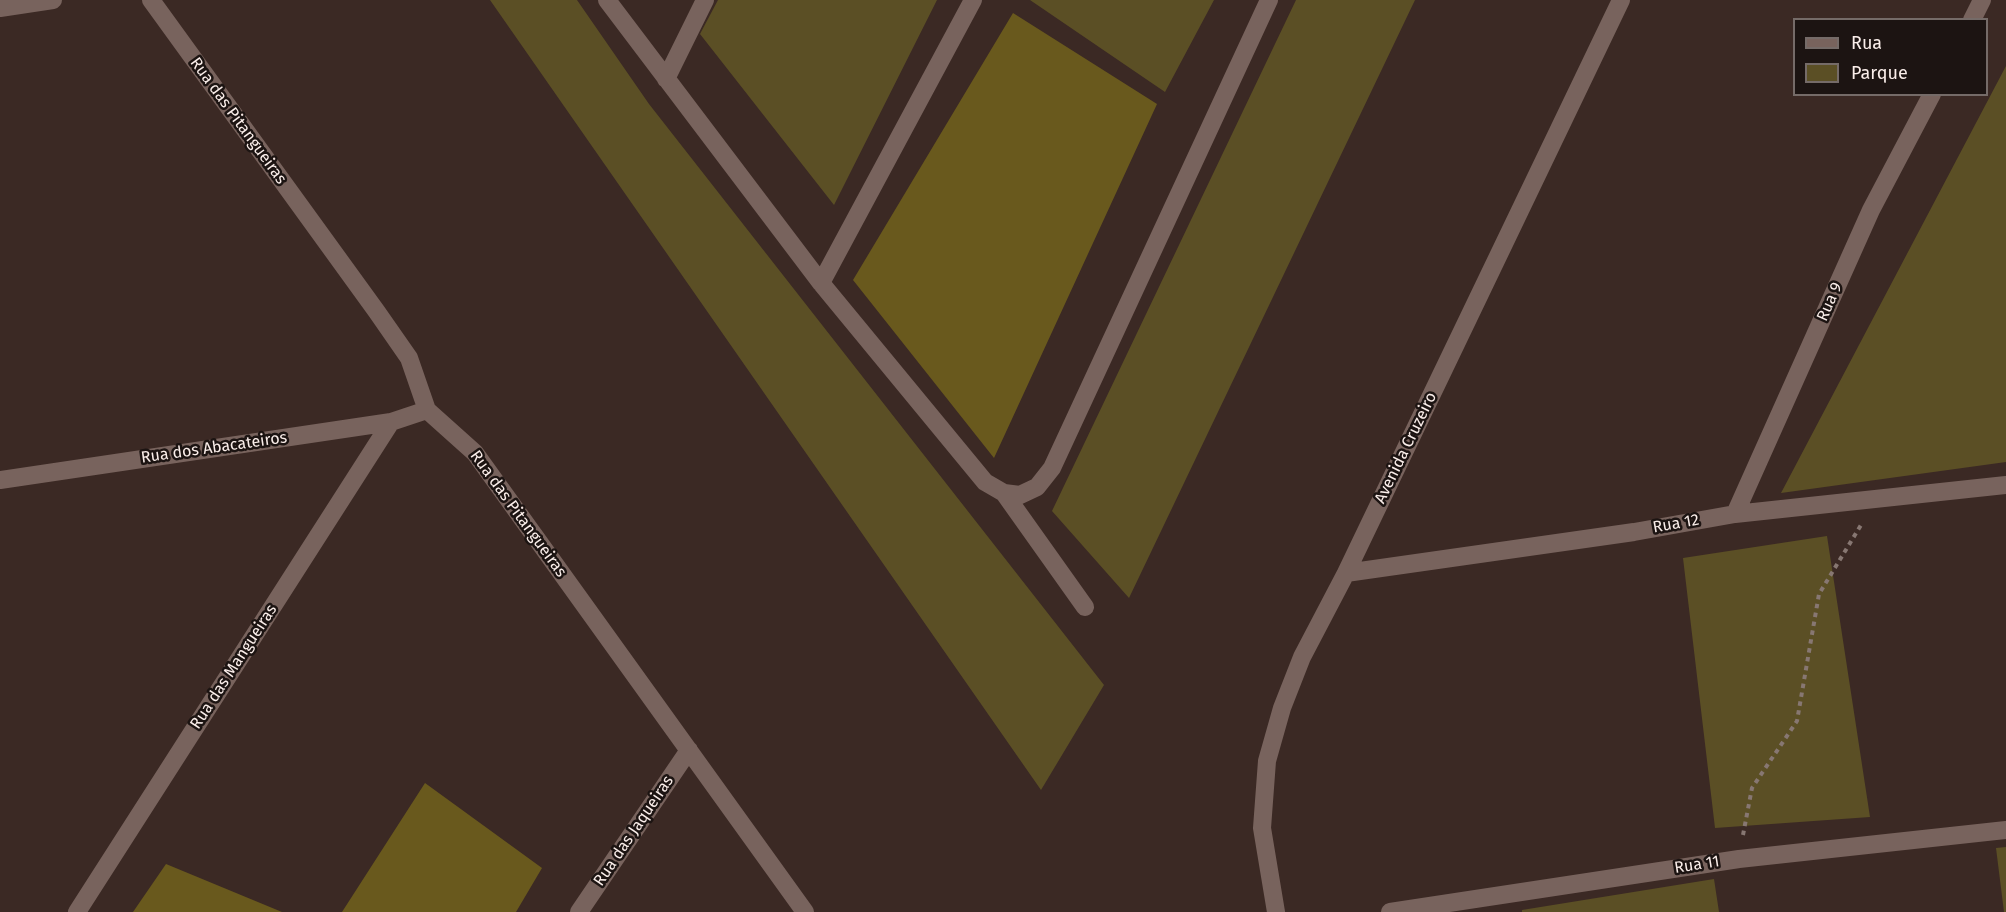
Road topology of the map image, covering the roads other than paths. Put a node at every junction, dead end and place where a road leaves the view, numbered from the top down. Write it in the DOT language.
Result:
graph roads {
  1 [pos="53,0"];
  2 [pos="151,0"];
  3 [pos="607,0"];
  4 [pos="705,0"];
  5 [pos="973,0"];
  6 [pos="1269,0"];
  7 [pos="1621,0"];
  8 [pos="1982,0"];
  9 [pos="0,8"];
  10 [pos="1973,18"];
  11 [pos="666,79"];
  12 [pos="1931,96"];
  13 [pos="821,283"];
  14 [pos="427,410"];
  15 [pos="391,422"];
  16 [pos="0,480"];
  17 [pos="2006,485"];
  18 [pos="1004,493"];
  19 [pos="1735,514"];
  20 [pos="1346,573"];
  21 [pos="1085,607"];
  22 [pos="689,750"];
  23 [pos="2006,830"];
  24 [pos="77,912"];
  25 [pos="579,912"];
  26 [pos="805,912"];
  27 [pos="1276,912"];
  28 [pos="1390,912"];
  1 -- 9 [label="street"];
  2 -- 14 [label="street, Rua das Pitangueiras"];
  3 -- 11 [label="street"];
  4 -- 11 [label="street"];
  5 -- 13 [label="street"];
  6 -- 18 [label="street"];
  7 -- 20 [label="street, Avenida Cruzeiro"];
  8 -- 10 [label="street"];
  11 -- 13 [label="street"];
  12 -- 19 [label="street, Rua 9"];
  13 -- 18 [label="street"];
  14 -- 15 [label="street, Rua dos Abacateiros"];
  14 -- 22 [label="street, Rua das Pitangueiras"];
  15 -- 16 [label="street, Rua dos Abacateiros"];
  15 -- 24 [label="street, Rua das Mangueiras"];
  17 -- 19 [label="street, Rua 12"];
  18 -- 21 [label="street"];
  19 -- 20 [label="street, Rua 12"];
  20 -- 27 [label="street, Avenida Cruzeiro"];
  22 -- 25 [label="street, Rua das Jaqueiras"];
  22 -- 26 [label="street, Rua das Pitangueiras"];
  23 -- 28 [label="street, Rua 11"];
}
